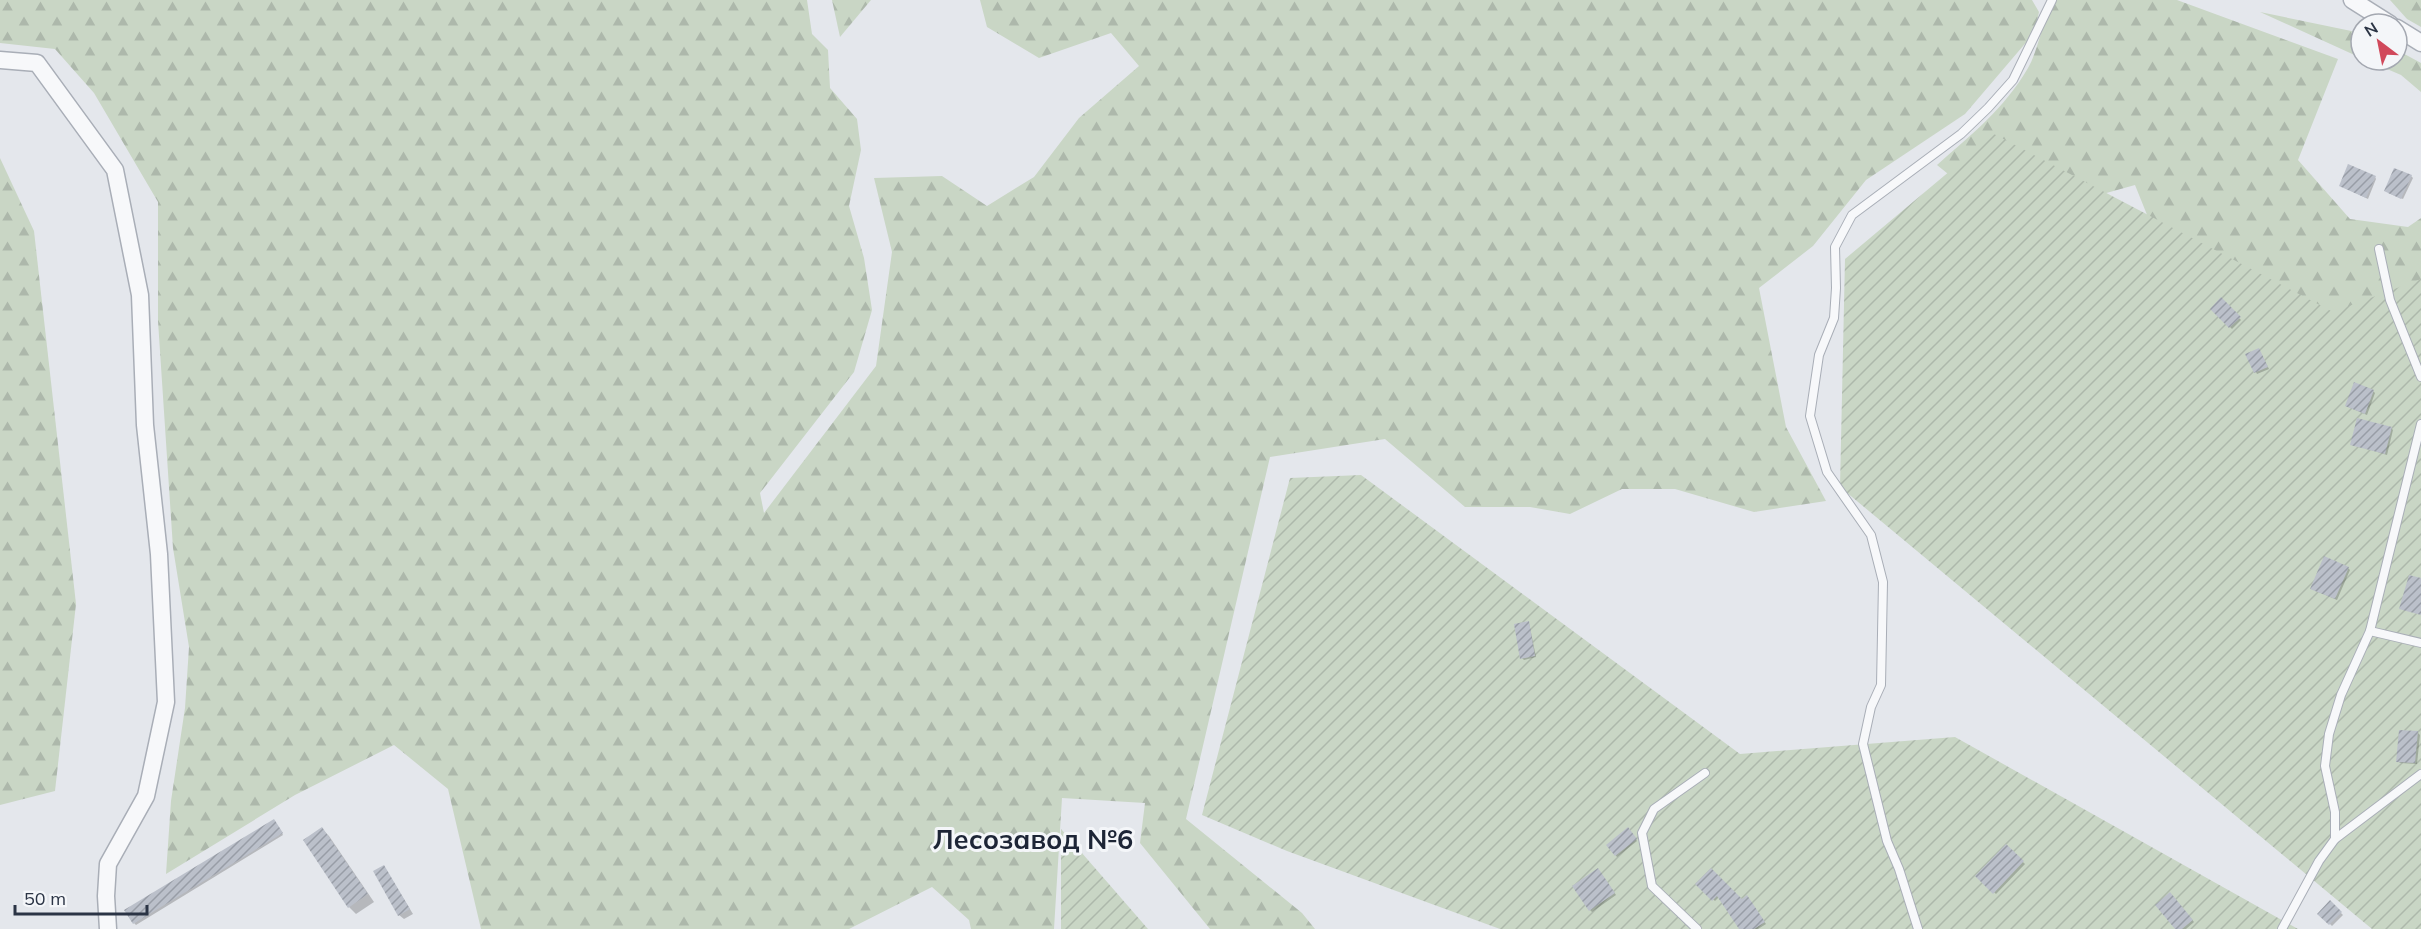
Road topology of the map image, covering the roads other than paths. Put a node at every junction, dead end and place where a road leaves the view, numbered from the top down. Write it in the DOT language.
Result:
graph roads {
  1 [pos="2052,0"];
  2 [pos="2352,0"];
  3 [pos="2371,12"];
  4 [pos="0,60"];
  5 [pos="2379,249"];
  6 [pos="2421,377"];
  7 [pos="2421,424"];
  8 [pos="2370,631"];
  9 [pos="2421,643"];
  10 [pos="1705,773"];
  11 [pos="2421,774"];
  12 [pos="2335,839"];
  13 [pos="108,929"];
  14 [pos="1697,929"];
  15 [pos="1918,929"];
  16 [pos="2282,929"];
  1 -- 15 [label="lane"];
  2 -- 3 [label="street"];
  4 -- 13 [label="street"];
  5 -- 6 [label="lane"];
  7 -- 8 [label="lane"];
  8 -- 9 [label="lane"];
  8 -- 12 [label="lane"];
  10 -- 14 [label="lane"];
  11 -- 12 [label="lane"];
  12 -- 16 [label="lane"];
}
